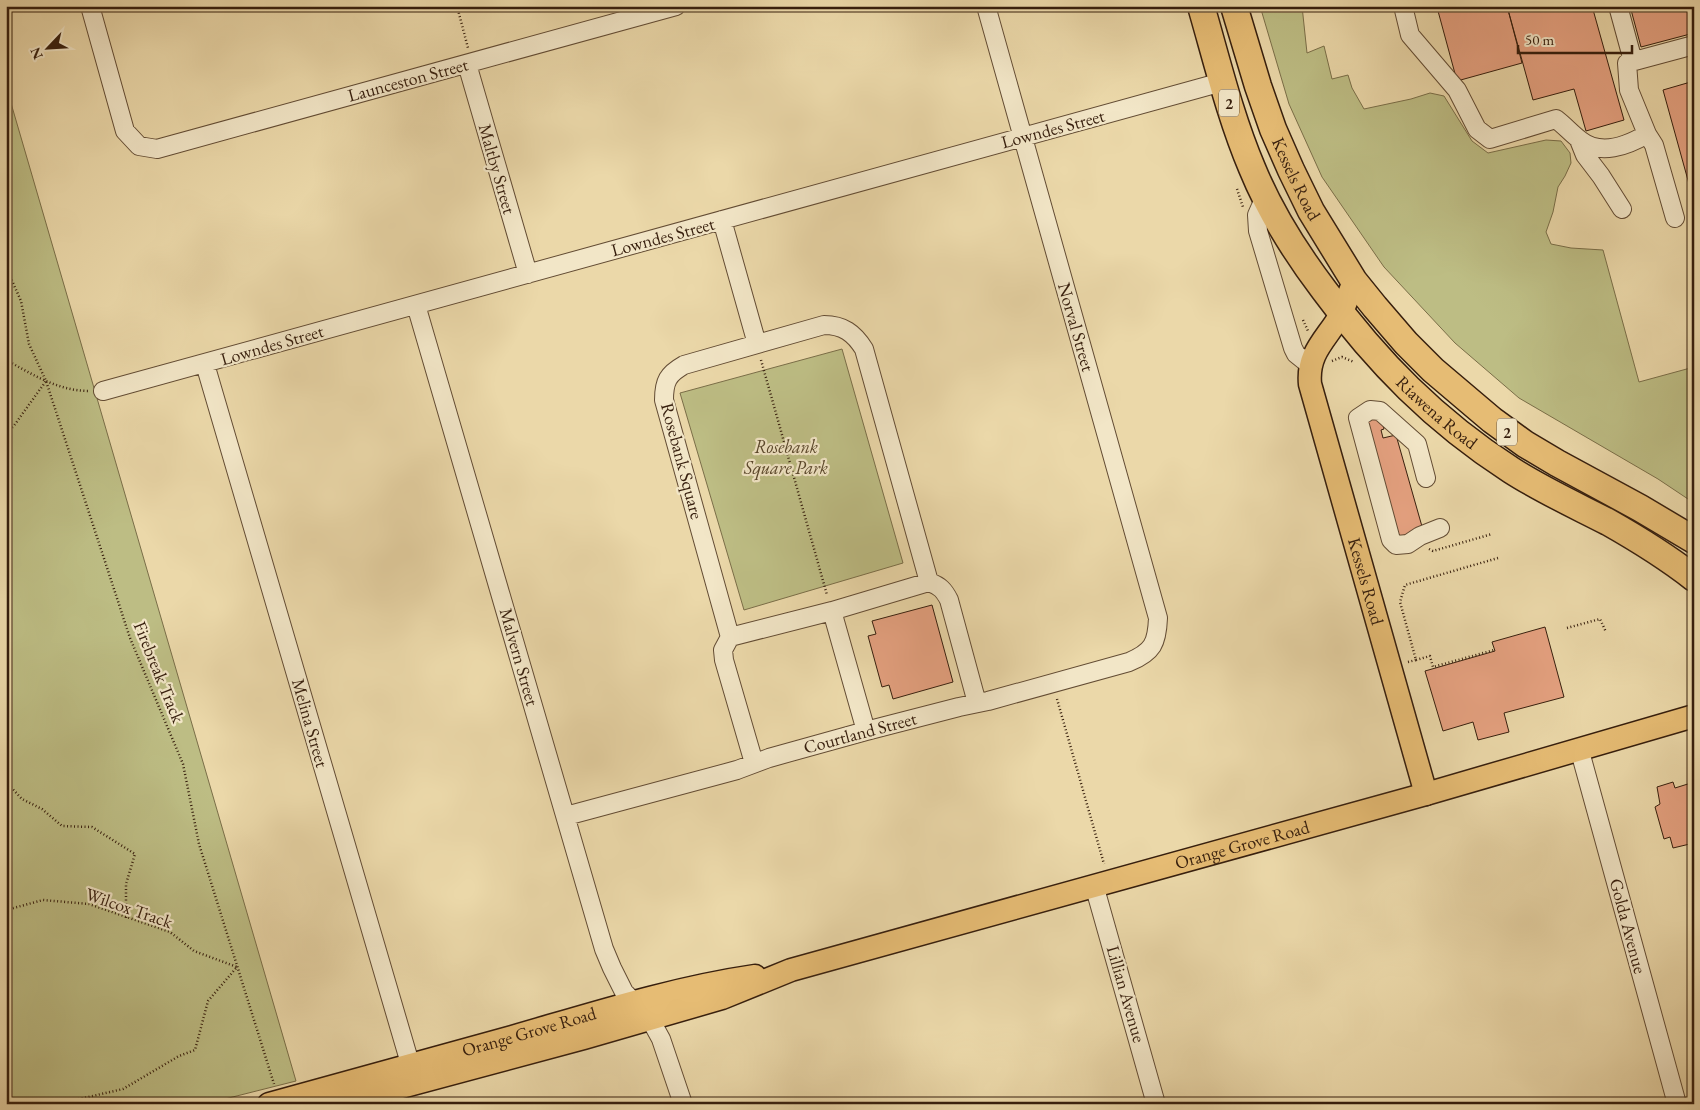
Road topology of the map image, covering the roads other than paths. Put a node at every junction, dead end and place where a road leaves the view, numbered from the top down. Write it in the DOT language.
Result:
graph roads {
  1 [pos="90,6"];
  2 [pos="676,6"];
  3 [pos="986,6"];
  4 [pos="1202,6"];
  5 [pos="1234,6"];
  6 [pos="1403,6"];
  7 [pos="1618,6"];
  8 [pos="1694,44"];
  9 [pos="1633,61"];
  10 [pos="467,64"];
  11 [pos="1222,82"];
  12 [pos="1647,134"];
  13 [pos="1023,137"];
  14 [pos="1579,140"];
  15 [pos="1265,197"];
  16 [pos="1622,209"];
  17 [pos="1675,218"];
  18 [pos="722,220"];
  19 [pos="528,274"];
  20 [pos="1354,281"];
  21 [pos="416,305"];
  22 [pos="1341,313"];
  23 [pos="757,344"];
  24 [pos="205,364"];
  25 [pos="1311,366"];
  26 [pos="103,391"];
  27 [pos="1426,478"];
  28 [pos="1440,528"];
  29 [pos="1694,540"];
  30 [pos="1694,578"];
  31 [pos="929,582"];
  32 [pos="832,611"];
  33 [pos="730,637"];
  34 [pos="1151,648"];
  35 [pos="977,703"];
  36 [pos="1694,716"];
  37 [pos="866,731"];
  38 [pos="1580,748"];
  39 [pos="754,763"];
  40 [pos="1426,794"];
  41 [pos="566,816"];
  42 [pos="1102,883"];
  43 [pos="791,970"];
  44 [pos="635,1002"];
  45 [pos="650,1019"];
  46 [pos="413,1074"];
  47 [pos="273,1097"];
  48 [pos="338,1104"];
  49 [pos="683,1104"];
  50 [pos="1156,1104"];
  51 [pos="1678,1104"];
  1 -- 10 [label="street, Launceston Street"];
  2 -- 10 [label="street, Launceston Street"];
  3 -- 13 [label="street, Norval Street"];
  4 -- 11 [label="highway, Kessels Road / 2"];
  5 -- 20 [label="highway, Kessels Road / 2"];
  6 -- 14 [label="street"];
  7 -- 9 [label="street"];
  8 -- 9 [label="street"];
  9 -- 12 [label="street"];
  10 -- 19 [label="street, Maltby Street"];
  11 -- 13 [label="street, Lowndes Street"];
  11 -- 15 [label="highway, Kessels Road / 2"];
  12 -- 14 [label="street"];
  12 -- 17 [label="street"];
  13 -- 18 [label="street, Lowndes Street"];
  13 -- 34 [label="street, Norval Street"];
  14 -- 16 [label="street"];
  15 -- 22 [label="highway, Riawena Road / 2"];
  15 -- 25 [label="street, Kessels Road"];
  18 -- 19 [label="street, Lowndes Street"];
  18 -- 23 [label="street"];
  19 -- 21 [label="street, Lowndes Street"];
  20 -- 22 [label="main road, Kessels Road"];
  20 -- 29 [label="highway, Riawena Road / 2"];
  21 -- 24 [label="street, Lowndes Street"];
  21 -- 41 [label="street, Malvern Street"];
  22 -- 25 [label="main road, Kessels Road"];
  22 -- 30 [label="highway, Riawena Road / 2"];
  23 -- 31 [label="street, Rosebank Square"];
  23 -- 33 [label="street, Rosebank Square"];
  24 -- 26 [label="street, Lowndes Street"];
  24 -- 46 [label="street, Melina Street"];
  25 -- 40 [label="main road, Kessels Road"];
  27 -- 28 [label="street"];
  31 -- 32 [label="street"];
  31 -- 35 [label="street"];
  32 -- 33 [label="street"];
  32 -- 37 [label="street"];
  33 -- 39 [label="street, Rosebank Square"];
  34 -- 35 [label="street, Courtland Street"];
  35 -- 37 [label="street, Courtland Street"];
  36 -- 38 [label="main road, Orange Grove Road"];
  37 -- 39 [label="street, Courtland Street"];
  38 -- 40 [label="main road, Orange Grove Road"];
  38 -- 51 [label="street, Golda Avenue"];
  39 -- 41 [label="street, Courtland Street"];
  40 -- 42 [label="main road, Orange Grove Road"];
  41 -- 44 [label="street, Malvern Street"];
  42 -- 43 [label="main road, Orange Grove Road"];
  42 -- 50 [label="street, Lillian Avenue"];
  43 -- 44 [label="main road, Orange Grove Road"];
  43 -- 45 [label="main road, Orange Grove Road"];
  44 -- 45 [label="street, Malvern Street"];
  44 -- 46 [label="main road, Orange Grove Road"];
  45 -- 46 [label="main road, Orange Grove Road"];
  45 -- 49 [label="street, Malvern Street"];
  46 -- 47 [label="main road, Orange Grove Road"];
  46 -- 48 [label="main road, Orange Grove Road"];
}
